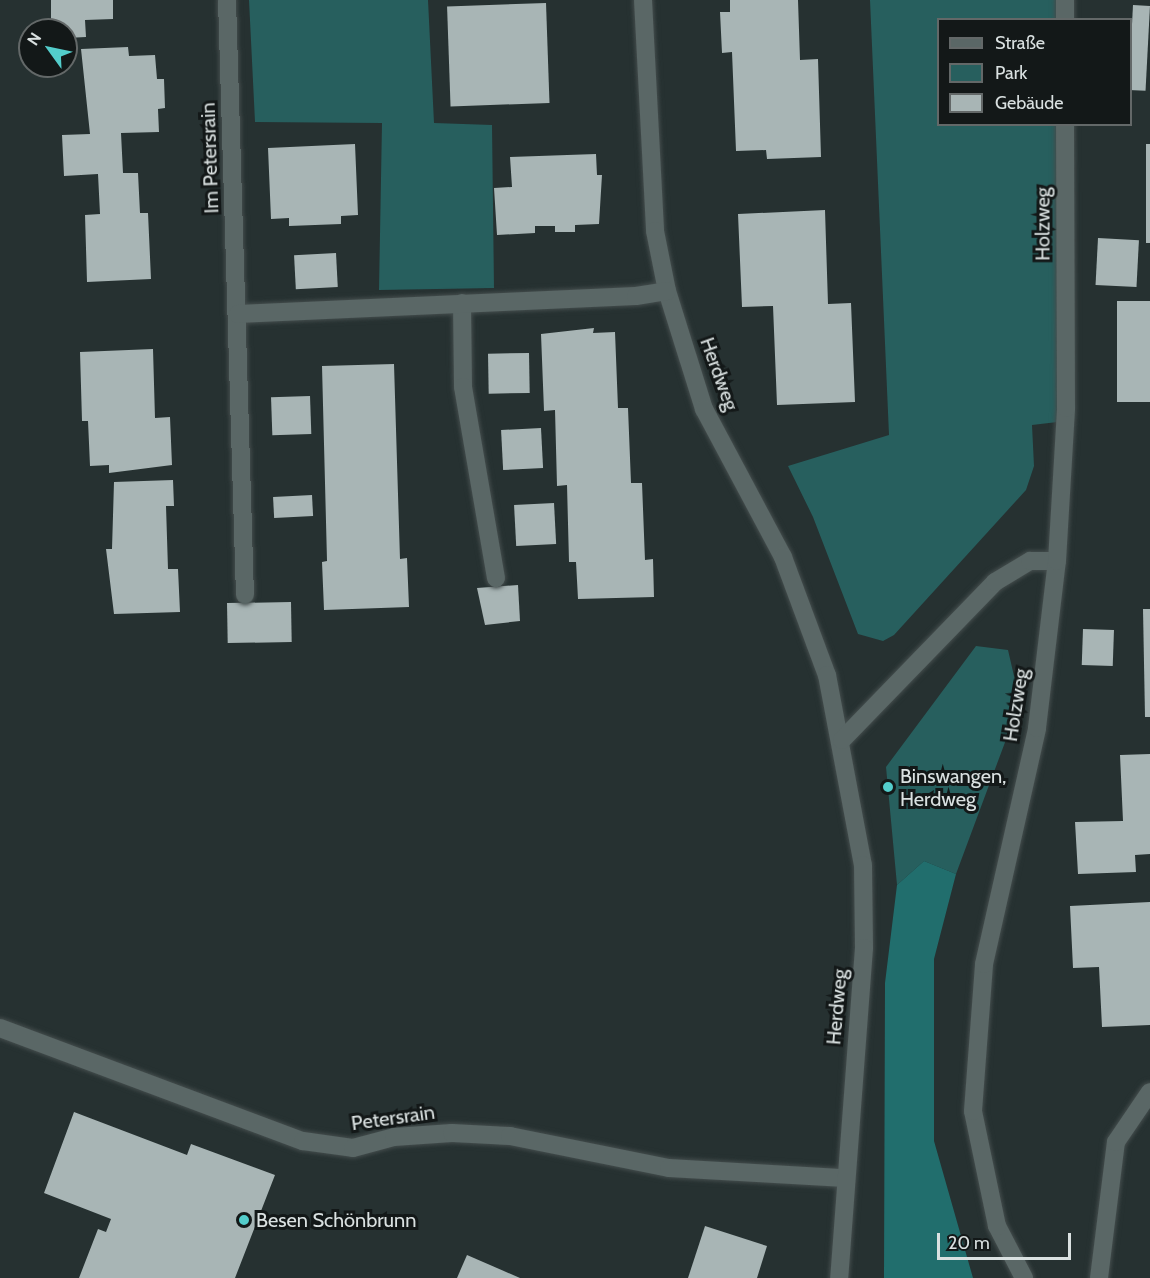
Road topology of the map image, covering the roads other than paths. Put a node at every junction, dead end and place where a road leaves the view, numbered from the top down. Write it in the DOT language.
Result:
graph roads {
  1 [pos="227,0"];
  2 [pos="643,0"];
  3 [pos="1065,0"];
  4 [pos="1065,18"];
  5 [pos="1065,126"];
  6 [pos="667,291"];
  7 [pos="462,303"];
  8 [pos="238,314"];
  9 [pos="1058,561"];
  10 [pos="496,578"];
  11 [pos="245,595"];
  12 [pos="842,740"];
  13 [pos="0,1028"];
  14 [pos="1150,1092"];
  15 [pos="845,1178"];
  16 [pos="839,1278"];
  17 [pos="1024,1278"];
  18 [pos="1099,1278"];
  1 -- 8 [label="street, Im Petersrain"];
  2 -- 6 [label="street, Herdweg"];
  3 -- 4 [label="street"];
  5 -- 9 [label="street, Holzweg"];
  6 -- 7 [label="street"];
  6 -- 12 [label="street, Herdweg"];
  7 -- 8 [label="street"];
  7 -- 10 [label="street"];
  8 -- 11 [label="street, Im Petersrain"];
  9 -- 12 [label="street"];
  9 -- 17 [label="street, Holzweg"];
  12 -- 15 [label="street, Herdweg"];
  13 -- 15 [label="street, Petersrain"];
  14 -- 18 [label="street"];
  15 -- 16 [label="street, Herdweg"];
}
